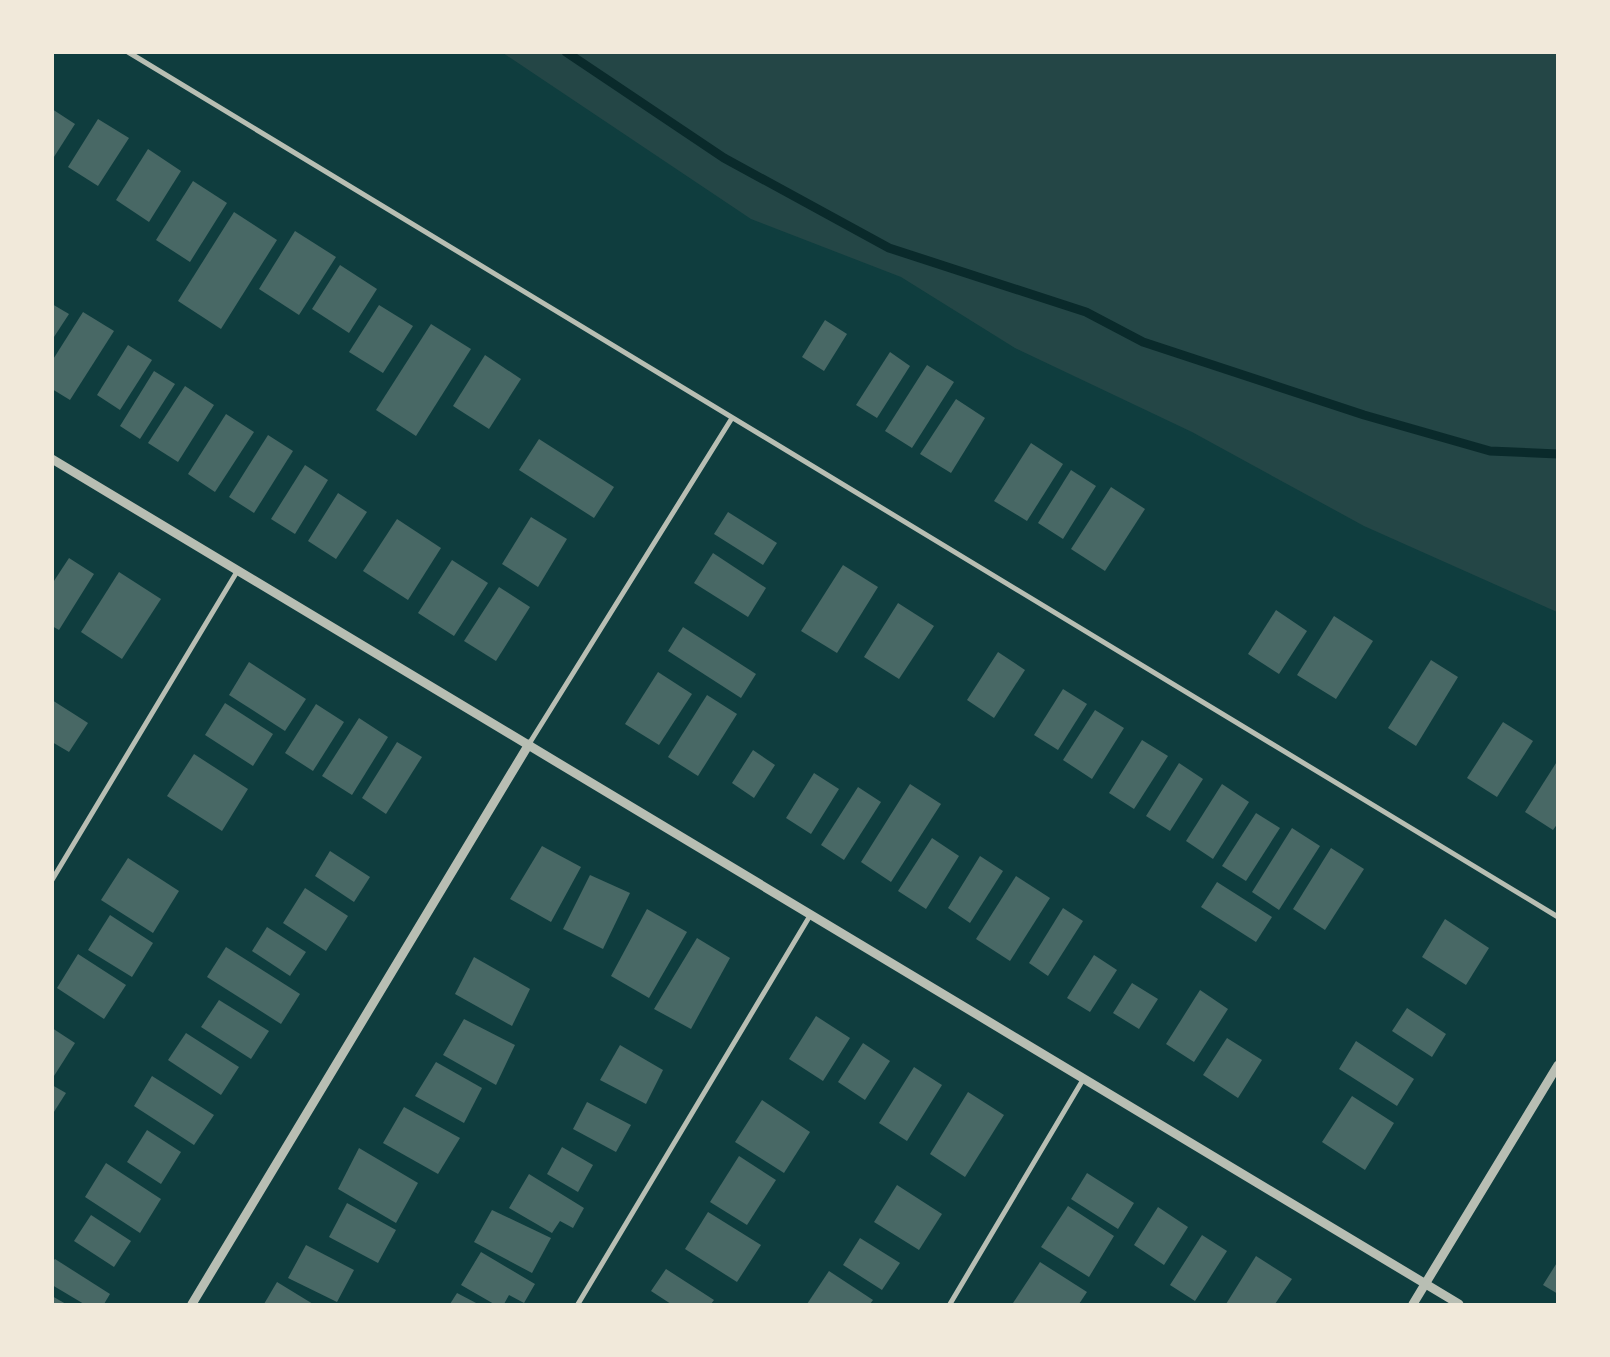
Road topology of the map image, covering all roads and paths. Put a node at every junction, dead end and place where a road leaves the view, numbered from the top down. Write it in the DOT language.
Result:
graph roads {
  1 [pos="128,52"];
  2 [pos="732,418"];
  3 [pos="52,458"];
  4 [pos="238,570"];
  5 [pos="529,744"];
  6 [pos="52,880"];
  7 [pos="811,914"];
  8 [pos="1558,916"];
  9 [pos="1558,1065"];
  10 [pos="1084,1078"];
  11 [pos="1425,1284"];
  12 [pos="192,1304"];
  13 [pos="578,1304"];
  14 [pos="950,1304"];
  15 [pos="1413,1304"];
  16 [pos="1459,1304"];
  1 -- 2 [label="street"];
  2 -- 5 [label="street"];
  2 -- 8 [label="street"];
  3 -- 4 [label="street"];
  4 -- 5 [label="street"];
  4 -- 6 [label="street"];
  5 -- 7 [label="street"];
  5 -- 12 [label="street"];
  7 -- 10 [label="street"];
  7 -- 13 [label="street"];
  9 -- 11 [label="street"];
  10 -- 11 [label="street"];
  10 -- 14 [label="street"];
  11 -- 15 [label="street"];
  11 -- 16 [label="street"];
}
